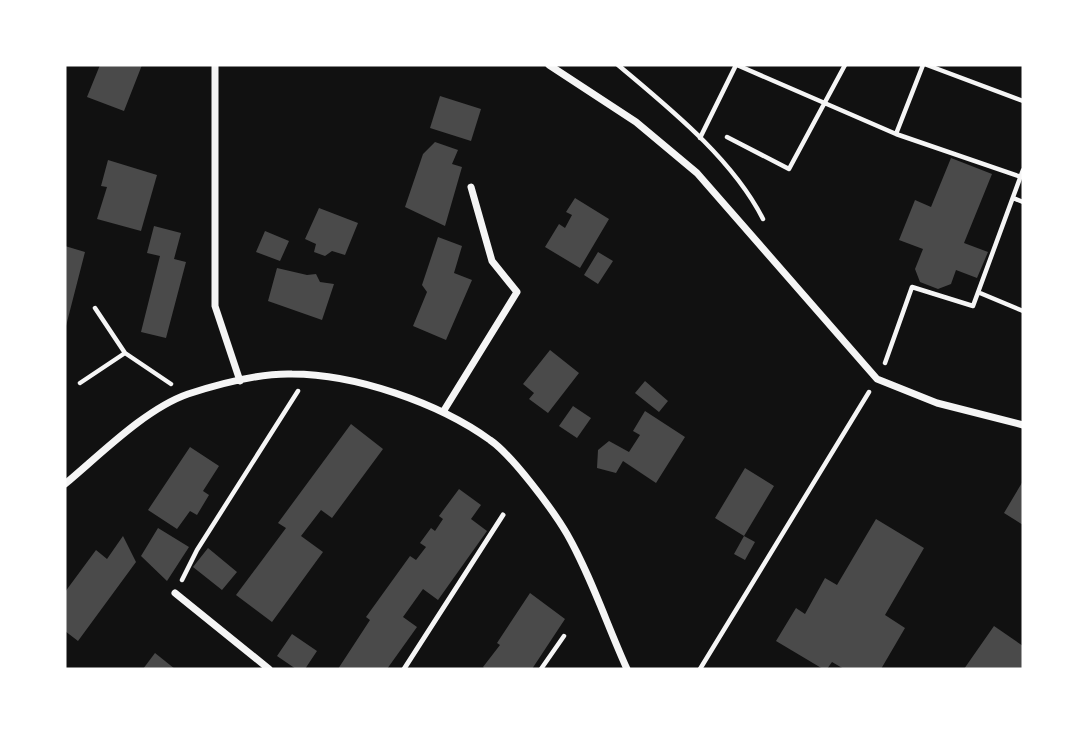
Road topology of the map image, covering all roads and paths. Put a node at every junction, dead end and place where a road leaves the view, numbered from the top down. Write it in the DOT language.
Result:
graph roads {
  1 [pos="215,65"];
  2 [pos="549,65"];
  3 [pos="736,65"];
  4 [pos="845,65"];
  5 [pos="925,65"];
  6 [pos="1023,102"];
  7 [pos="826,103"];
  8 [pos="896,134"];
  9 [pos="727,137"];
  10 [pos="700,138"];
  11 [pos="1023,170"];
  12 [pos="1021,177"];
  13 [pos="471,187"];
  14 [pos="1013,198"];
  15 [pos="1023,202"];
  16 [pos="979,293"];
  17 [pos="94,308"];
  18 [pos="1023,311"];
  19 [pos="125,353"];
  20 [pos="889,353"];
  21 [pos="300,375"];
  22 [pos="877,379"];
  23 [pos="240,381"];
  24 [pos="80,383"];
  25 [pos="186,395"];
  26 [pos="443,412"];
  27 [pos="1023,425"];
  28 [pos="65,484"];
  29 [pos="503,515"];
  30 [pos="175,593"];
  31 [pos="564,636"];
  32 [pos="269,669"];
  33 [pos="404,669"];
  34 [pos="541,669"];
  35 [pos="627,669"];
  36 [pos="700,669"];
  1 -- 23 [label="street"];
  2 -- 22 [label="street"];
  3 -- 7 [label="path"];
  3 -- 10 [label="path"];
  4 -- 7 [label="path"];
  5 -- 6 [label="path"];
  5 -- 8 [label="path"];
  7 -- 8 [label="path"];
  7 -- 9 [label="path"];
  8 -- 12 [label="path"];
  11 -- 12 [label="path"];
  12 -- 14 [label="path"];
  13 -- 26 [label="street"];
  14 -- 15 [label="path"];
  14 -- 16 [label="path"];
  16 -- 18 [label="path"];
  16 -- 20 [label="path"];
  17 -- 19 [label="path"];
  19 -- 24 [label="path"];
  19 -- 25 [label="path"];
  21 -- 23 [label="street"];
  21 -- 26 [label="street"];
  21 -- 30 [label="path"];
  22 -- 27 [label="street"];
  22 -- 36 [label="path"];
  23 -- 25 [label="street"];
  25 -- 28 [label="street"];
  26 -- 35 [label="street"];
  29 -- 33 [label="lane"];
  30 -- 32 [label="street"];
  31 -- 34 [label="path"];
}
